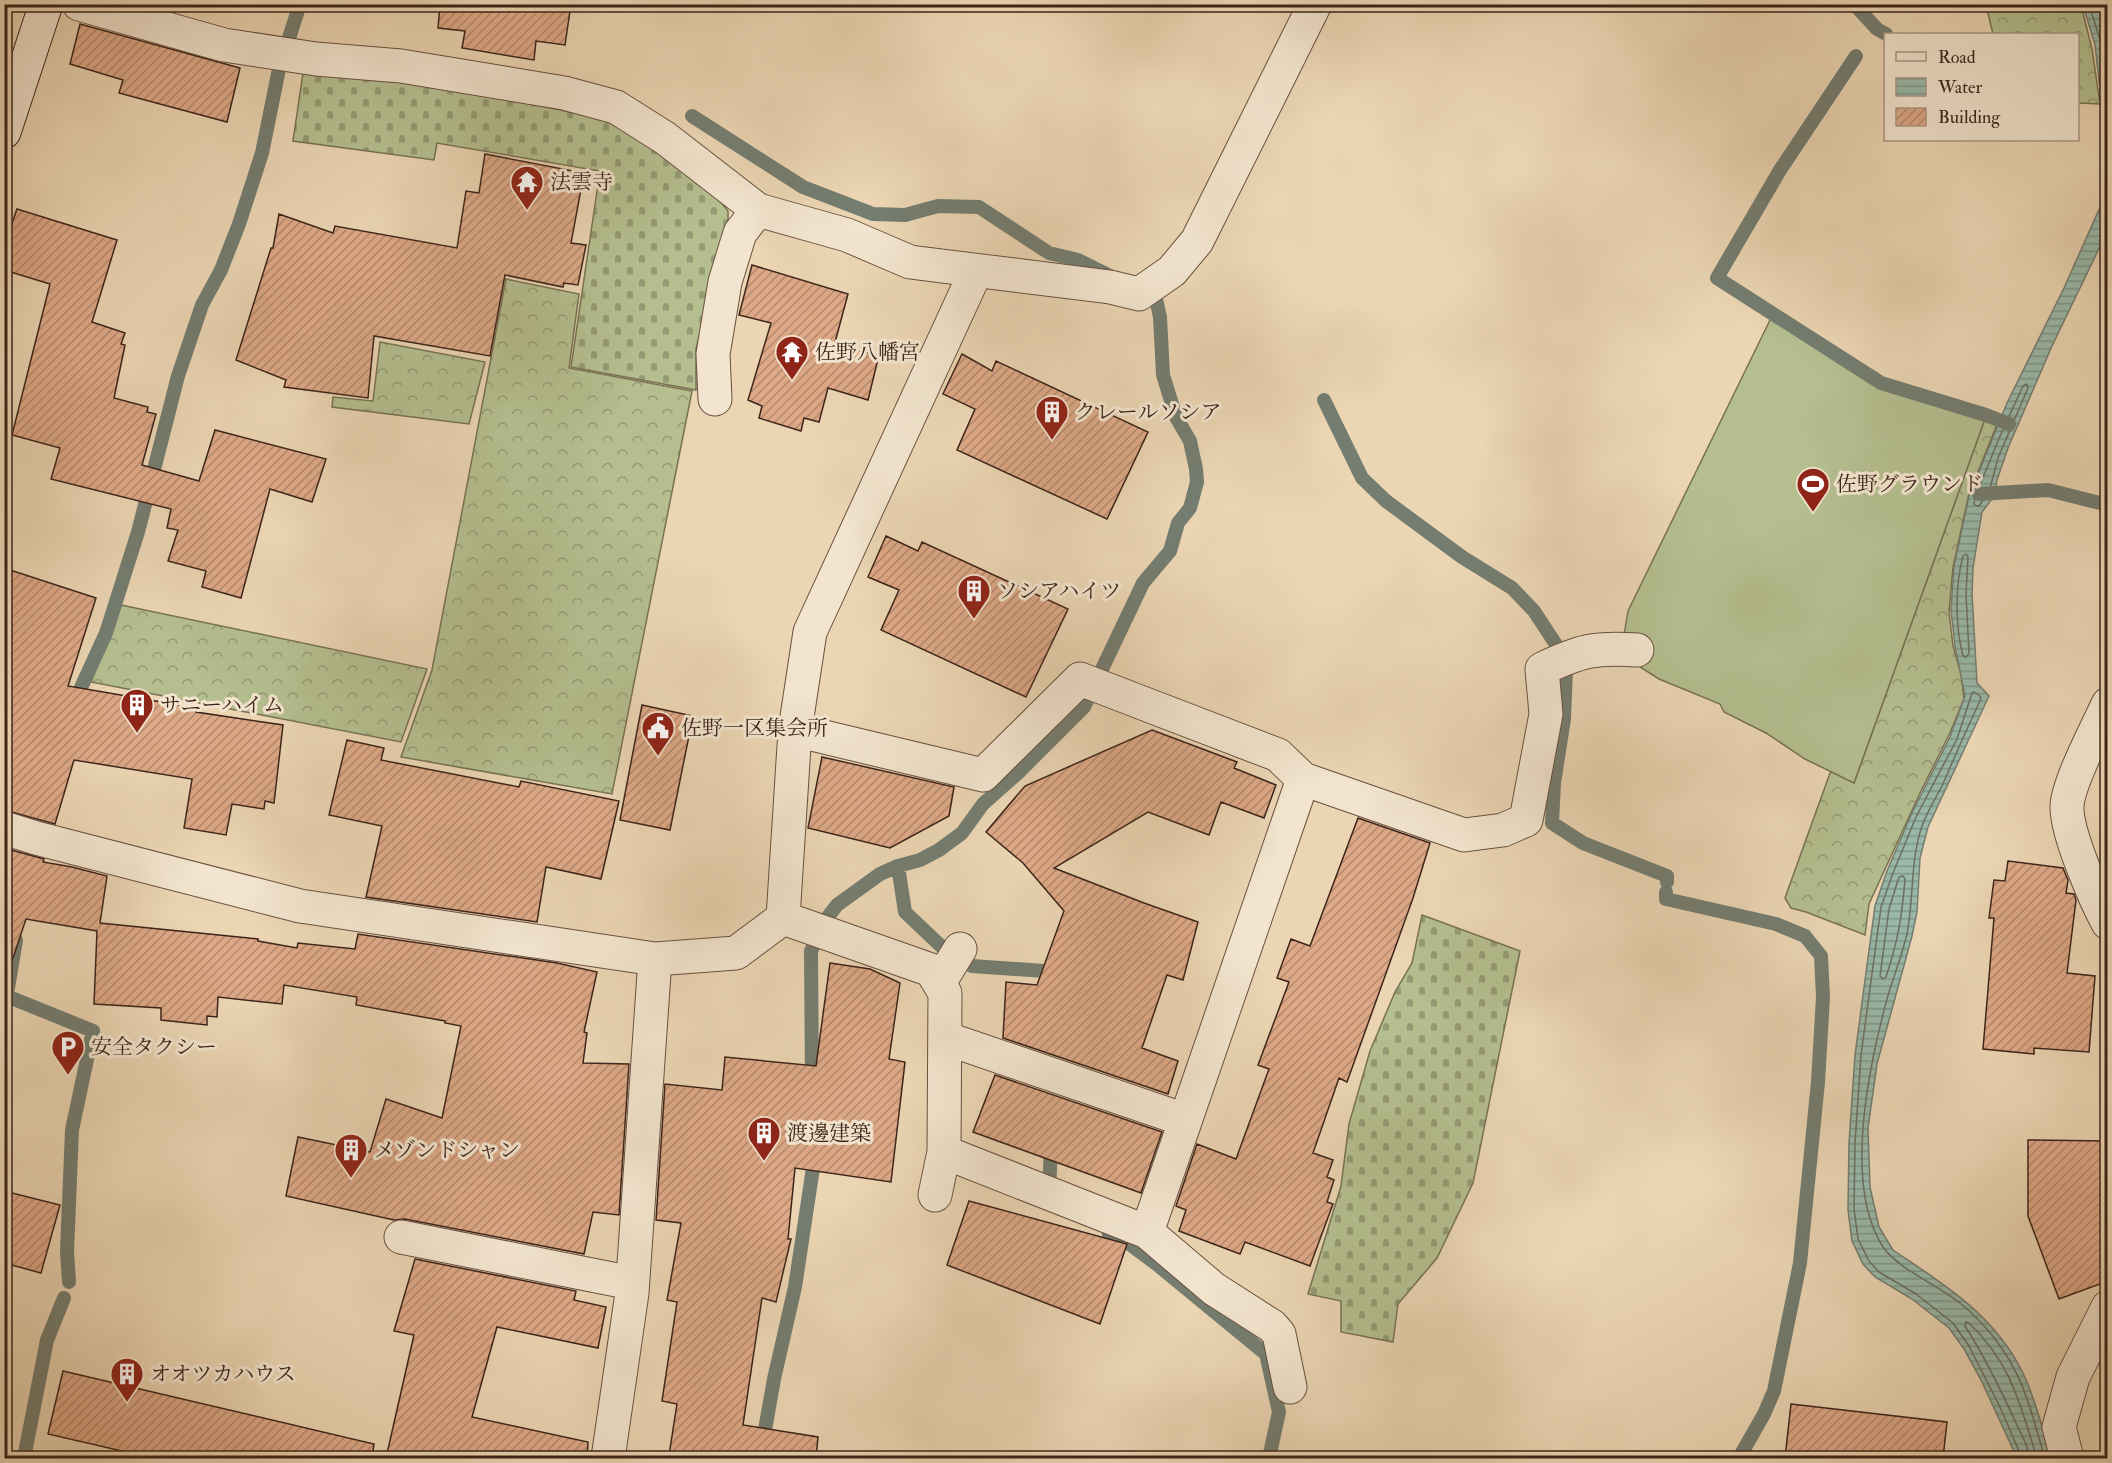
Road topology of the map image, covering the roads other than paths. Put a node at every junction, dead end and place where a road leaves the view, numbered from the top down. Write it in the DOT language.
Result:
graph roads {
  1 [pos="46,4"];
  2 [pos="79,4"];
  3 [pos="1315,4"];
  4 [pos="4,132"];
  5 [pos="758,210"];
  6 [pos="976,271"];
  7 [pos="716,399"];
  8 [pos="1637,650"];
  9 [pos="2108,704"];
  10 [pos="795,730"];
  11 [pos="1303,779"];
  12 [pos="4,828"];
  13 [pos="783,918"];
  14 [pos="2108,923"];
  15 [pos="960,949"];
  16 [pos="654,959"];
  17 [pos="939,983"];
  18 [pos="945,1038"];
  19 [pos="1185,1119"];
  20 [pos="944,1152"];
  21 [pos="935,1195"];
  22 [pos="1146,1232"];
  23 [pos="401,1237"];
  24 [pos="632,1283"];
  25 [pos="2108,1307"];
  26 [pos="1290,1387"];
  27 [pos="608,1458"];
  28 [pos="2067,1458"];
  1 -- 4 [label="street"];
  2 -- 5 [label="street"];
  3 -- 6 [label="street"];
  5 -- 6 [label="street"];
  5 -- 7 [label="street"];
  6 -- 10 [label="street"];
  8 -- 11 [label="street"];
  9 -- 14 [label="street"];
  10 -- 11 [label="street"];
  10 -- 13 [label="street"];
  11 -- 19 [label="street"];
  12 -- 16 [label="street"];
  13 -- 16 [label="street"];
  13 -- 17 [label="street"];
  15 -- 17 [label="street"];
  16 -- 24 [label="street"];
  17 -- 18 [label="street"];
  18 -- 19 [label="street"];
  18 -- 20 [label="street"];
  19 -- 22 [label="street"];
  20 -- 21 [label="street"];
  20 -- 22 [label="street"];
  22 -- 26 [label="street"];
  23 -- 24 [label="street"];
  24 -- 27 [label="street"];
  25 -- 28 [label="street"];
}
